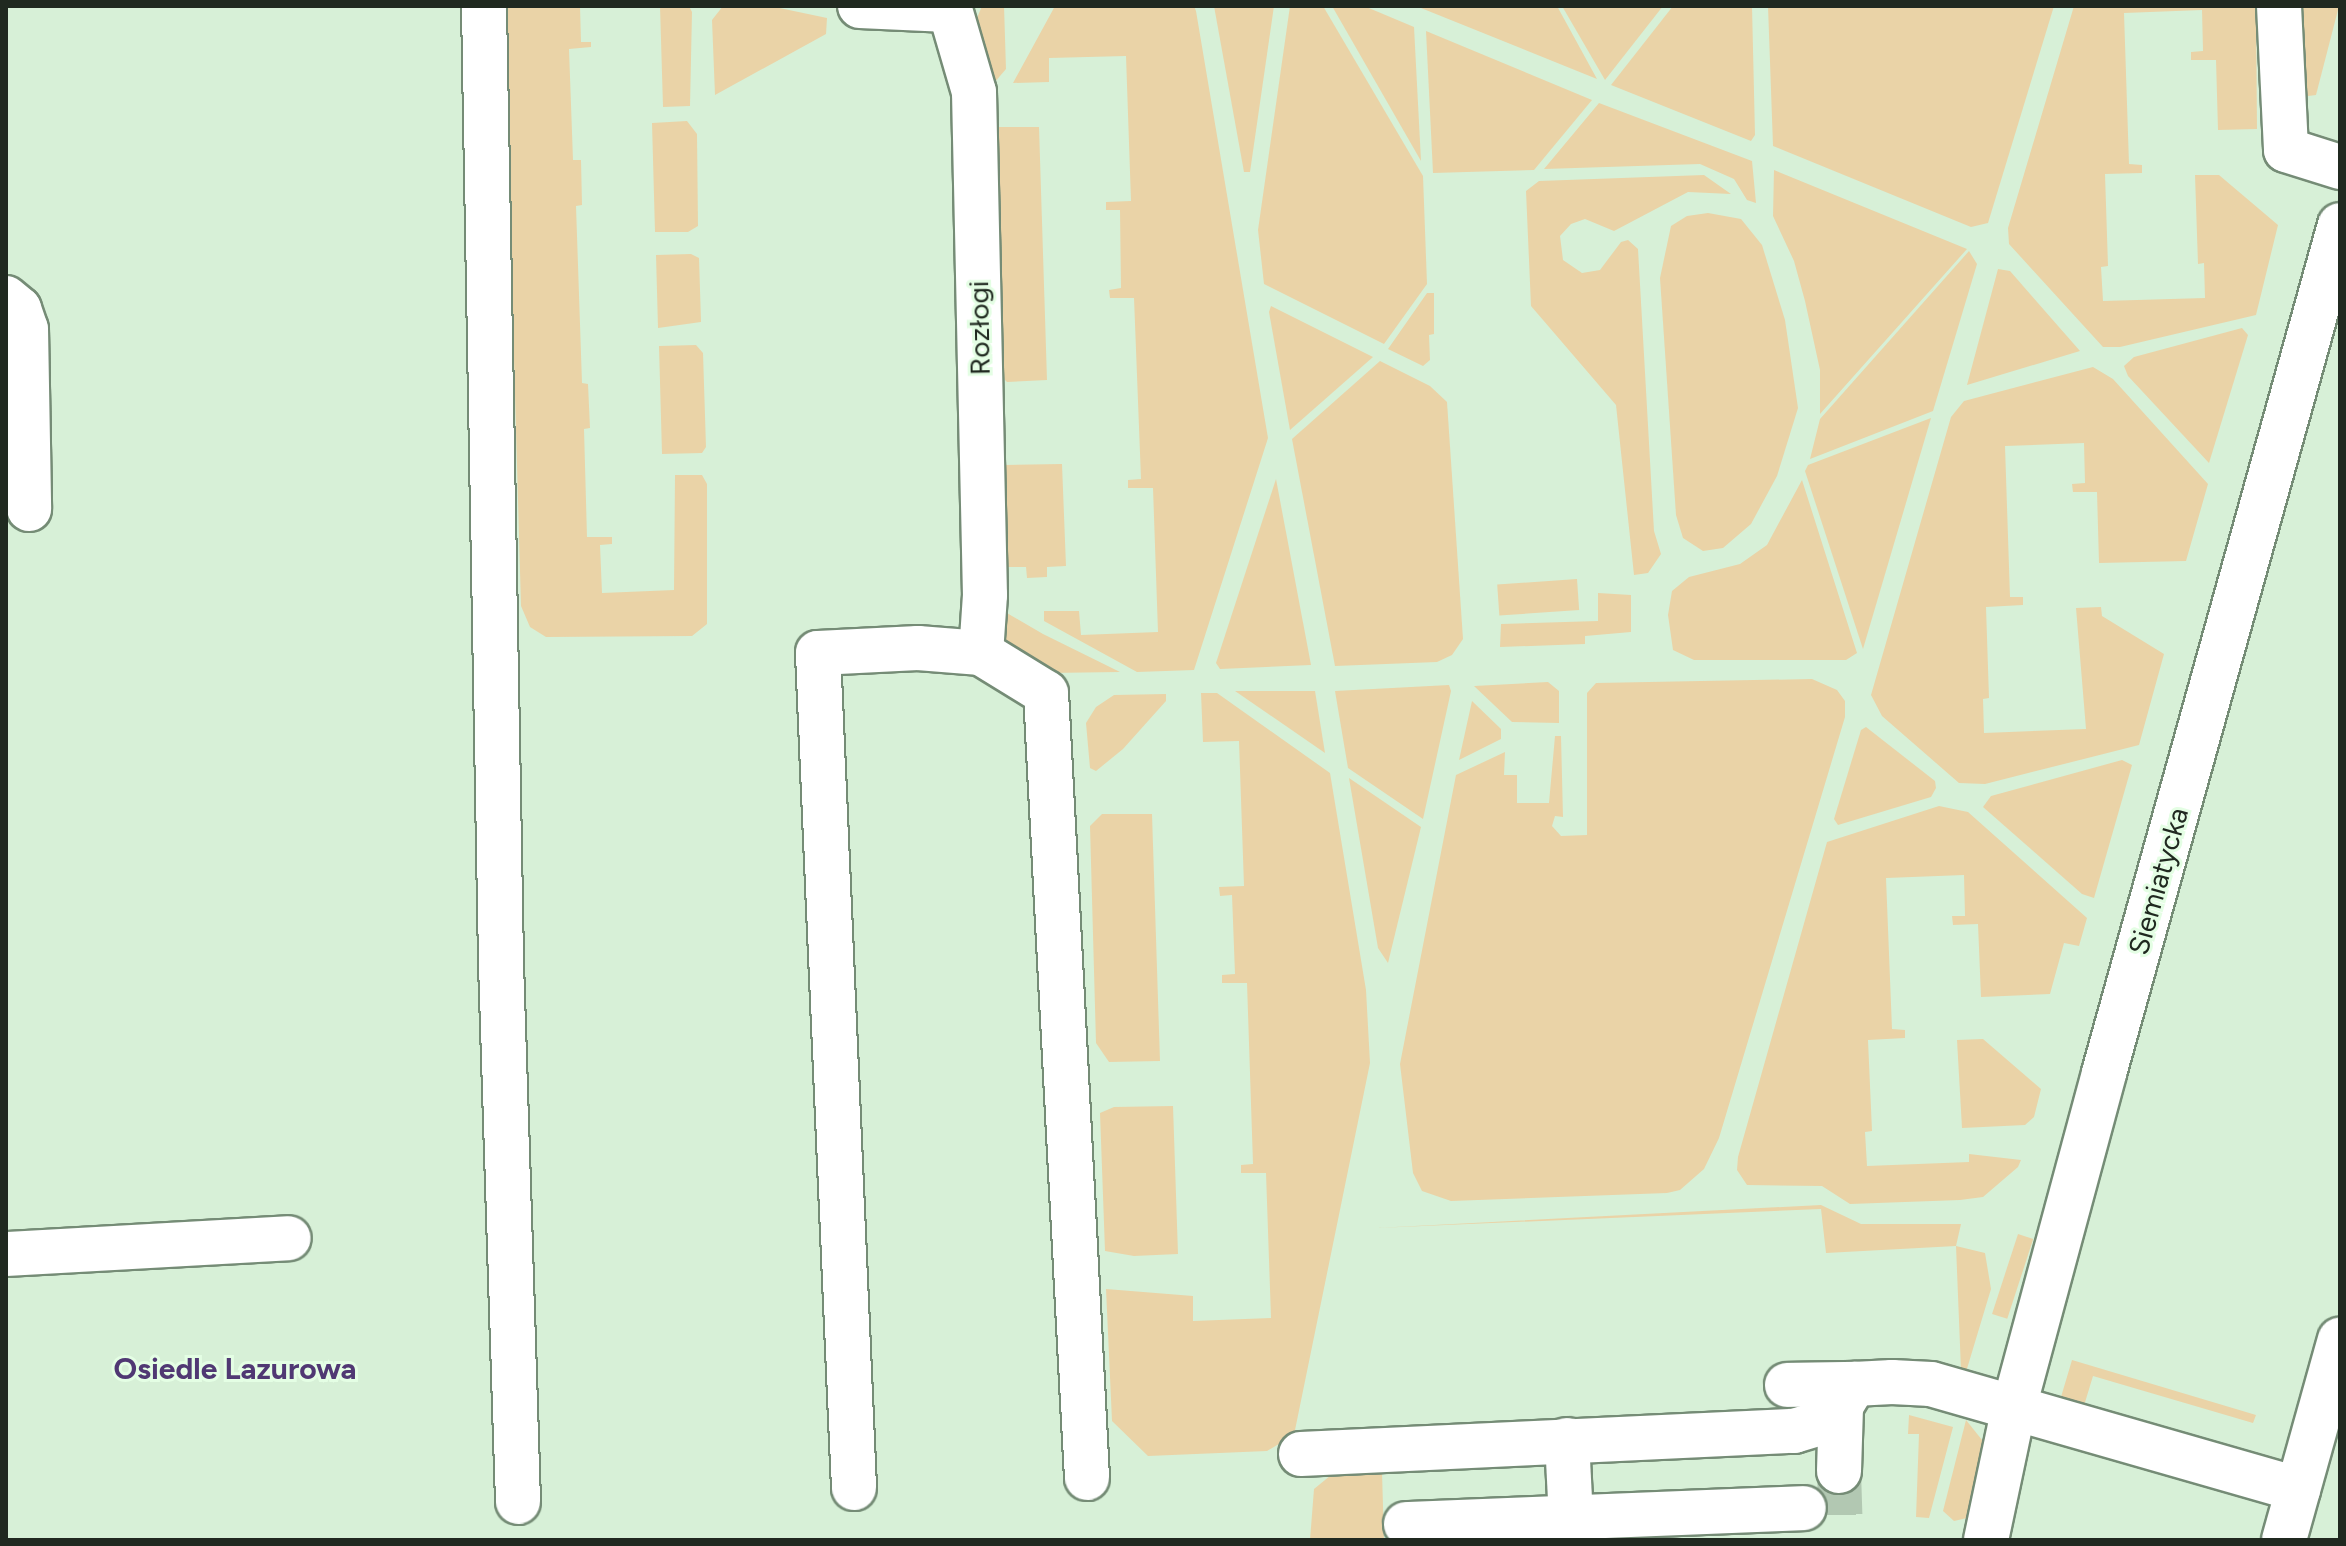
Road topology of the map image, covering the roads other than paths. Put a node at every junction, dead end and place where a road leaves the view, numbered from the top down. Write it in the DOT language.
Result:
graph roads {
  1 [pos="484,6"];
  2 [pos="860,6"];
  3 [pos="2279,6"];
  4 [pos="948,8"];
  5 [pos="2340,167"];
  6 [pos="2340,225"];
  7 [pos="6,298"];
  8 [pos="29,509"];
  9 [pos="981,653"];
  10 [pos="289,1238"];
  11 [pos="6,1254"];
  12 [pos="2340,1340"];
  13 [pos="1787,1385"];
  14 [pos="1848,1395"];
  15 [pos="2014,1407"];
  16 [pos="1567,1440"];
  17 [pos="1301,1454"];
  18 [pos="1839,1471"];
  19 [pos="1087,1478"];
  20 [pos="854,1488"];
  21 [pos="2298,1489"];
  22 [pos="518,1502"];
  23 [pos="1804,1508"];
  24 [pos="1571,1518"];
  25 [pos="1406,1524"];
  26 [pos="1986,1540"];
  27 [pos="2284,1540"];
  1 -- 22 [label="street"];
  2 -- 4 [label="street"];
  3 -- 5 [label="street"];
  4 -- 9 [label="street, Rozłogi"];
  6 -- 15 [label="street, Siemiatycka"];
  7 -- 8 [label="street"];
  9 -- 19 [label="street"];
  9 -- 20 [label="street"];
  10 -- 11 [label="street"];
  12 -- 21 [label="street"];
  13 -- 14 [label="street"];
  14 -- 15 [label="street"];
  14 -- 16 [label="street"];
  14 -- 18 [label="street"];
  15 -- 21 [label="street"];
  15 -- 26 [label="street, Siemiatycka"];
  16 -- 17 [label="street"];
  16 -- 24 [label="street"];
  21 -- 27 [label="street"];
  23 -- 24 [label="street"];
  24 -- 25 [label="street"];
}
